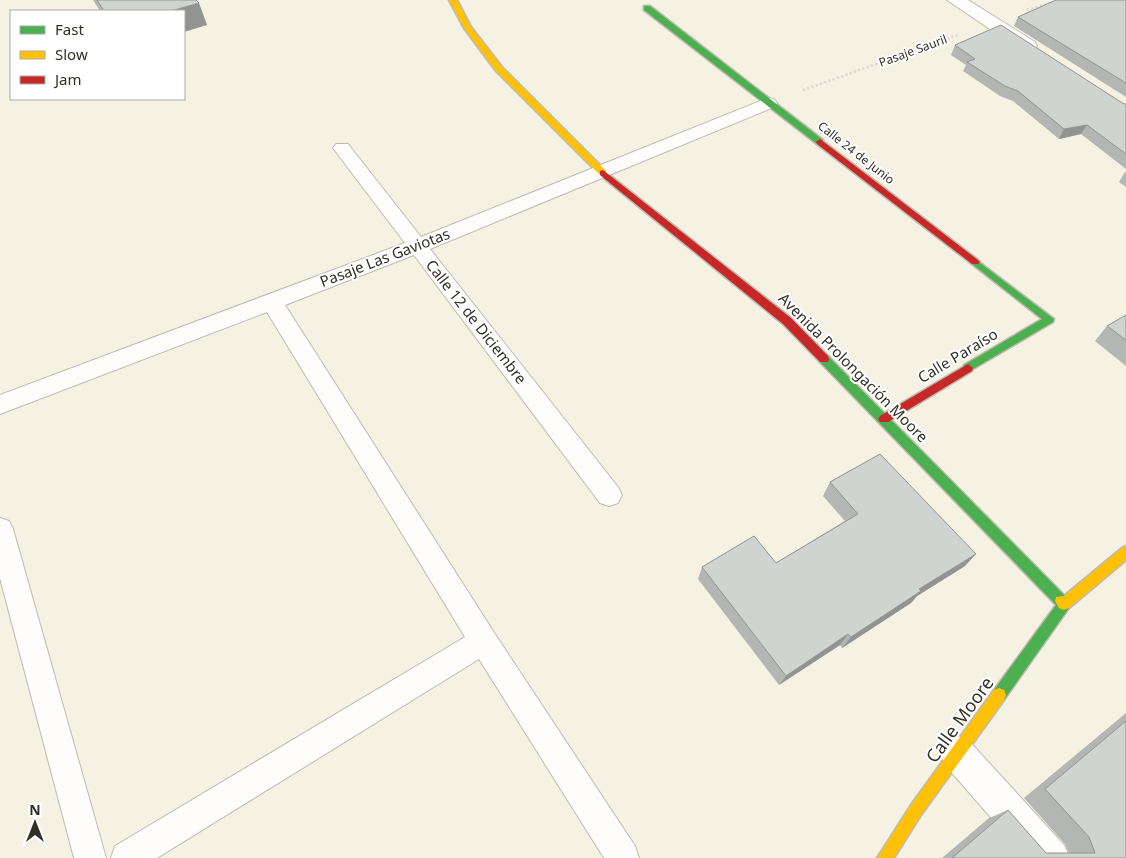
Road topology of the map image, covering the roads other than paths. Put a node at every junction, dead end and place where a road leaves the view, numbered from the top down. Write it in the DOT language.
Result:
graph roads {
  1 [pos="453,0"];
  2 [pos="956,0"];
  3 [pos="647,8"];
  4 [pos="1042,55"];
  5 [pos="768,103"];
  6 [pos="342,148"];
  7 [pos="600,171"];
  8 [pos="418,246"];
  9 [pos="272,302"];
  10 [pos="1049,319"];
  11 [pos="0,405"];
  12 [pos="884,419"];
  13 [pos="609,495"];
  14 [pos="0,529"];
  15 [pos="1126,552"];
  16 [pos="1064,604"];
  17 [pos="483,641"];
  18 [pos="958,754"];
  19 [pos="90,858"];
  20 [pos="127,858"];
  21 [pos="623,858"];
  22 [pos="885,858"];
  23 [pos="1051,858"];
  1 -- 7 [label="street, Avenida Prolongación Moore"];
  2 -- 4 [label="street"];
  3 -- 5 [label="street, Calle 24 de Junio"];
  5 -- 7 [label="lane, Pasaje Las Gaviotas"];
  5 -- 10 [label="street, Calle 24 de Junio"];
  6 -- 8 [label="lane, Calle 12 de Diciembre"];
  7 -- 8 [label="lane, Pasaje Las Gaviotas"];
  7 -- 12 [label="street, Avenida Prolongación Moore"];
  8 -- 9 [label="lane, Pasaje Las Gaviotas"];
  8 -- 13 [label="lane, Calle 12 de Diciembre"];
  9 -- 11 [label="lane, Pasaje Las Gaviotas"];
  9 -- 17 [label="lane"];
  10 -- 12 [label="street, Calle Paraíso"];
  12 -- 16 [label="street, Avenida Prolongación Moore"];
  14 -- 19 [label="lane"];
  15 -- 16 [label="street"];
  16 -- 18 [label="street, Calle Moore"];
  17 -- 20 [label="lane"];
  17 -- 21 [label="lane"];
  18 -- 22 [label="street, Calle Moore"];
  18 -- 23 [label="street"];
}
